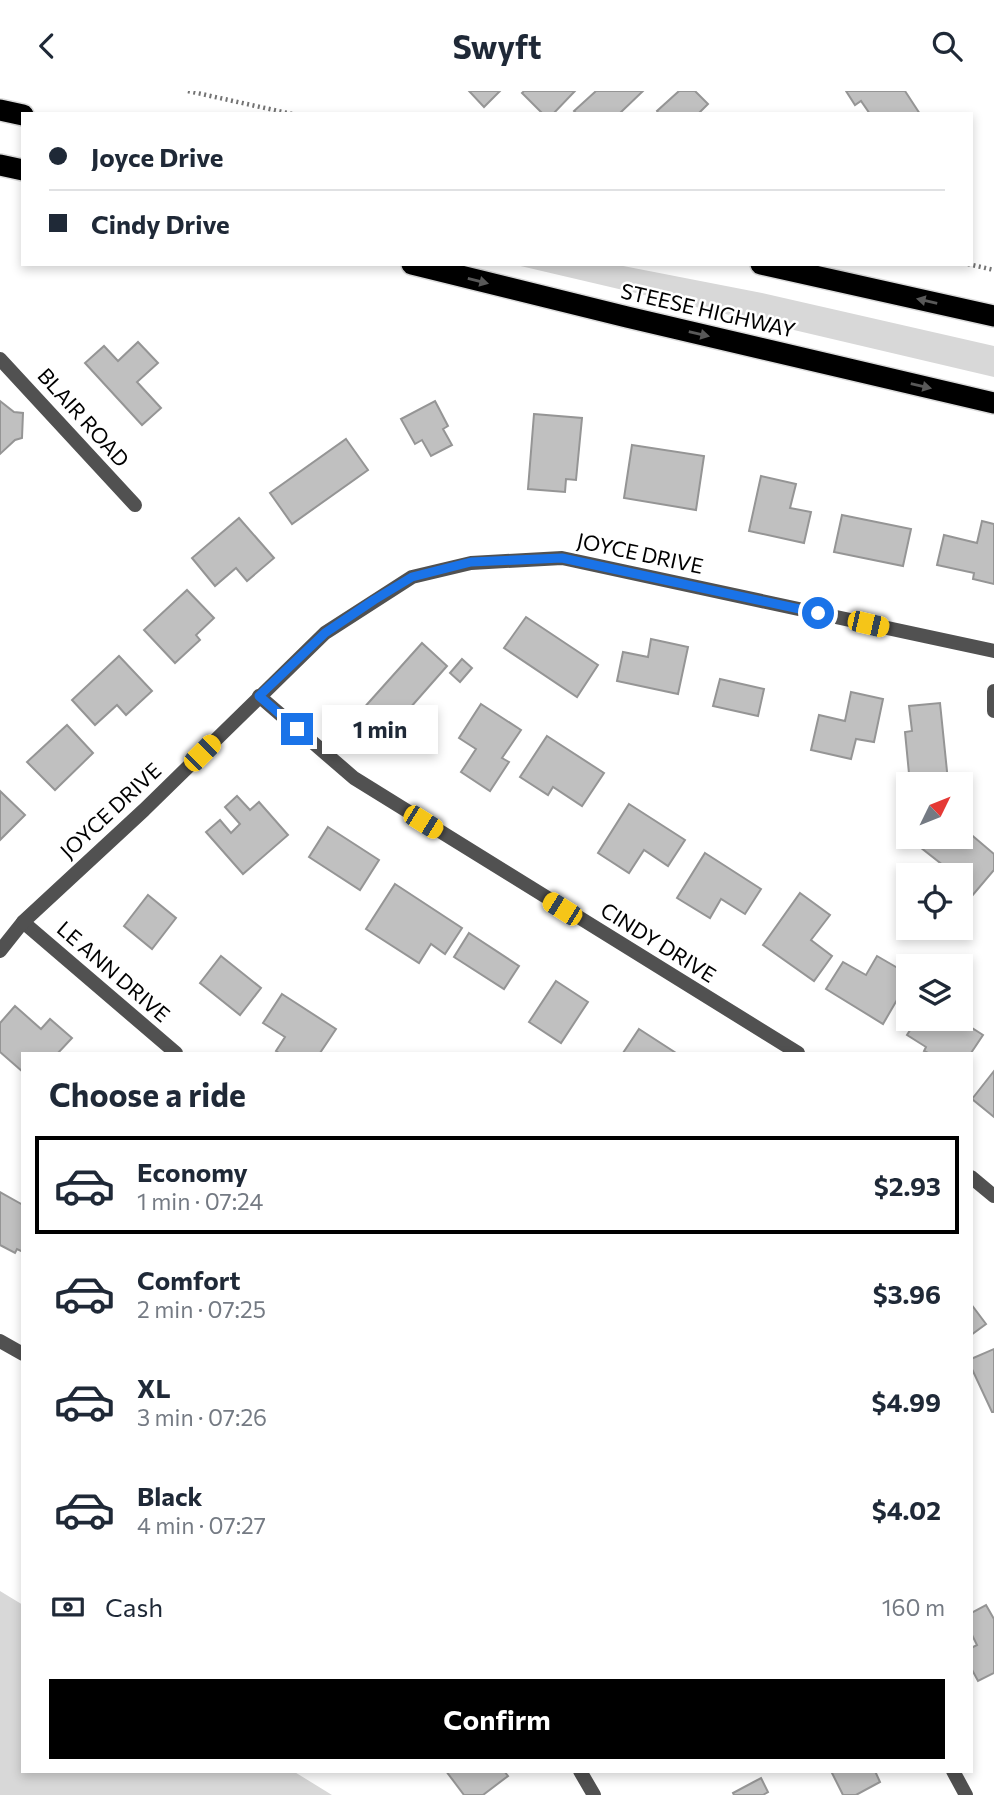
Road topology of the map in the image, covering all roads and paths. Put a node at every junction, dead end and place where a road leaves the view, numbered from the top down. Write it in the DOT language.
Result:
graph roads {
  1 [pos="188,91"];
  2 [pos="0,110"];
  3 [pos="283,112"];
  4 [pos="21,115"];
  5 [pos="0,165"];
  6 [pos="21,170"];
  7 [pos="973,265"];
  8 [pos="420,266"];
  9 [pos="770,266"];
  10 [pos="994,270"];
  11 [pos="994,316"];
  12 [pos="0,359"];
  13 [pos="994,403"];
  14 [pos="135,505"];
  15 [pos="994,652"];
  16 [pos="994,691"];
  17 [pos="259,696"];
  18 [pos="994,711"];
  19 [pos="23,922"];
  20 [pos="0,951"];
  21 [pos="175,1052"];
  22 [pos="796,1052"];
  23 [pos="973,1179"];
  24 [pos="994,1196"];
  25 [pos="0,1341"];
  26 [pos="21,1353"];
  27 [pos="581,1773"];
  28 [pos="954,1773"];
  29 [pos="594,1795"];
  30 [pos="966,1795"];
  1 -- 3 [label="path"];
  2 -- 4 [label="highway"];
  5 -- 6 [label="highway"];
  7 -- 10 [label="path"];
  8 -- 13 [label="highway, STEESE HIGHWAY, one-way"];
  11 -- 9 [label="highway, one-way"];
  12 -- 14 [label="street, BLAIR ROAD"];
  15 -- 17 [label="street, JOYCE DRIVE"];
  16 -- 18 [label="street"];
  17 -- 19 [label="street, JOYCE DRIVE"];
  17 -- 22 [label="street, CINDY DRIVE"];
  19 -- 20 [label="street, JOYCE DRIVE"];
  19 -- 21 [label="street, LE ANN DRIVE"];
  23 -- 24 [label="street"];
  25 -- 26 [label="street"];
  27 -- 29 [label="street"];
  28 -- 30 [label="street"];
}
